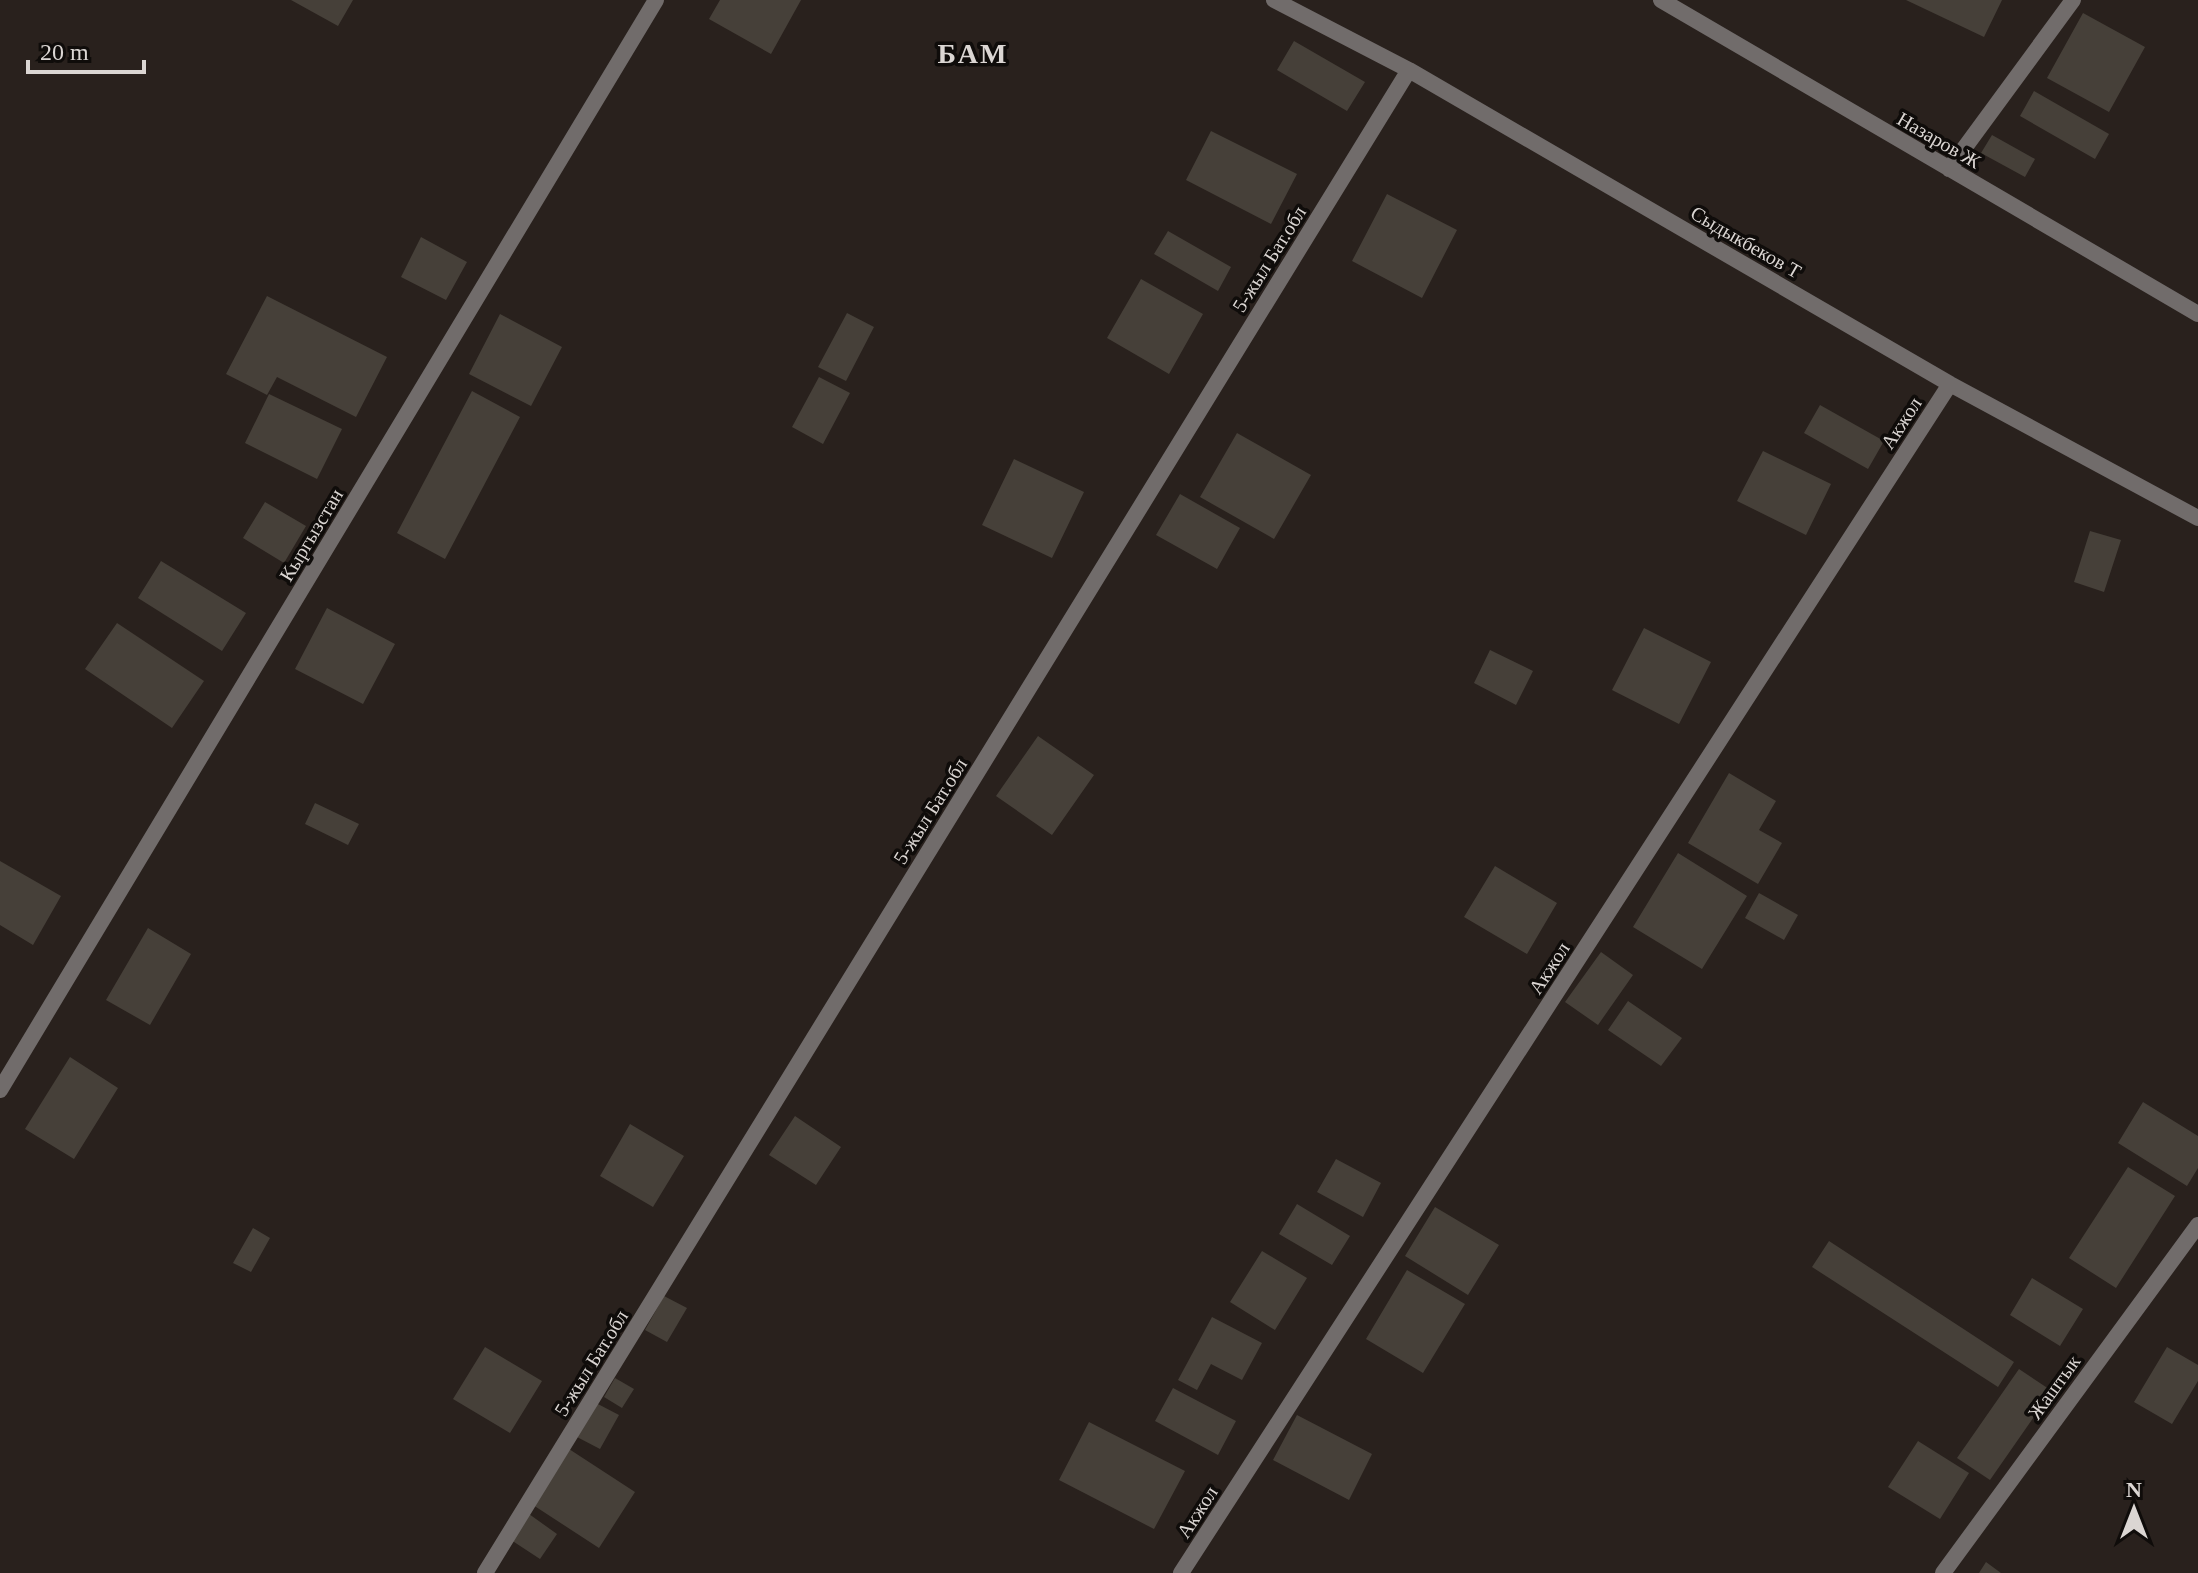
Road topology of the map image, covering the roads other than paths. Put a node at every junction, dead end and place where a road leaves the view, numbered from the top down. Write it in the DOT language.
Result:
graph roads {
  1 [pos="656,0"];
  2 [pos="1274,0"];
  3 [pos="1661,0"];
  4 [pos="2073,0"];
  5 [pos="1409,70"];
  6 [pos="1949,169"];
  7 [pos="2198,314"];
  8 [pos="1950,384"];
  9 [pos="2198,518"];
  10 [pos="0,1090"];
  11 [pos="2198,1225"];
  12 [pos="485,1573"];
  13 [pos="1181,1573"];
  14 [pos="1943,1573"];
  1 -- 10 [label="street, Кыргызстан"];
  2 -- 5 [label="street, Сыдыкбеков Т"];
  3 -- 6 [label="street, Назаров Ж"];
  4 -- 6 [label="street"];
  5 -- 8 [label="street, Сыдыкбеков Т"];
  5 -- 12 [label="street, 5-жыл Бат.обл"];
  6 -- 7 [label="street, Назаров Ж"];
  8 -- 9 [label="street, Сыдыкбеков Т"];
  8 -- 13 [label="street, Акжол"];
  11 -- 14 [label="street, Жаштык"];
}
